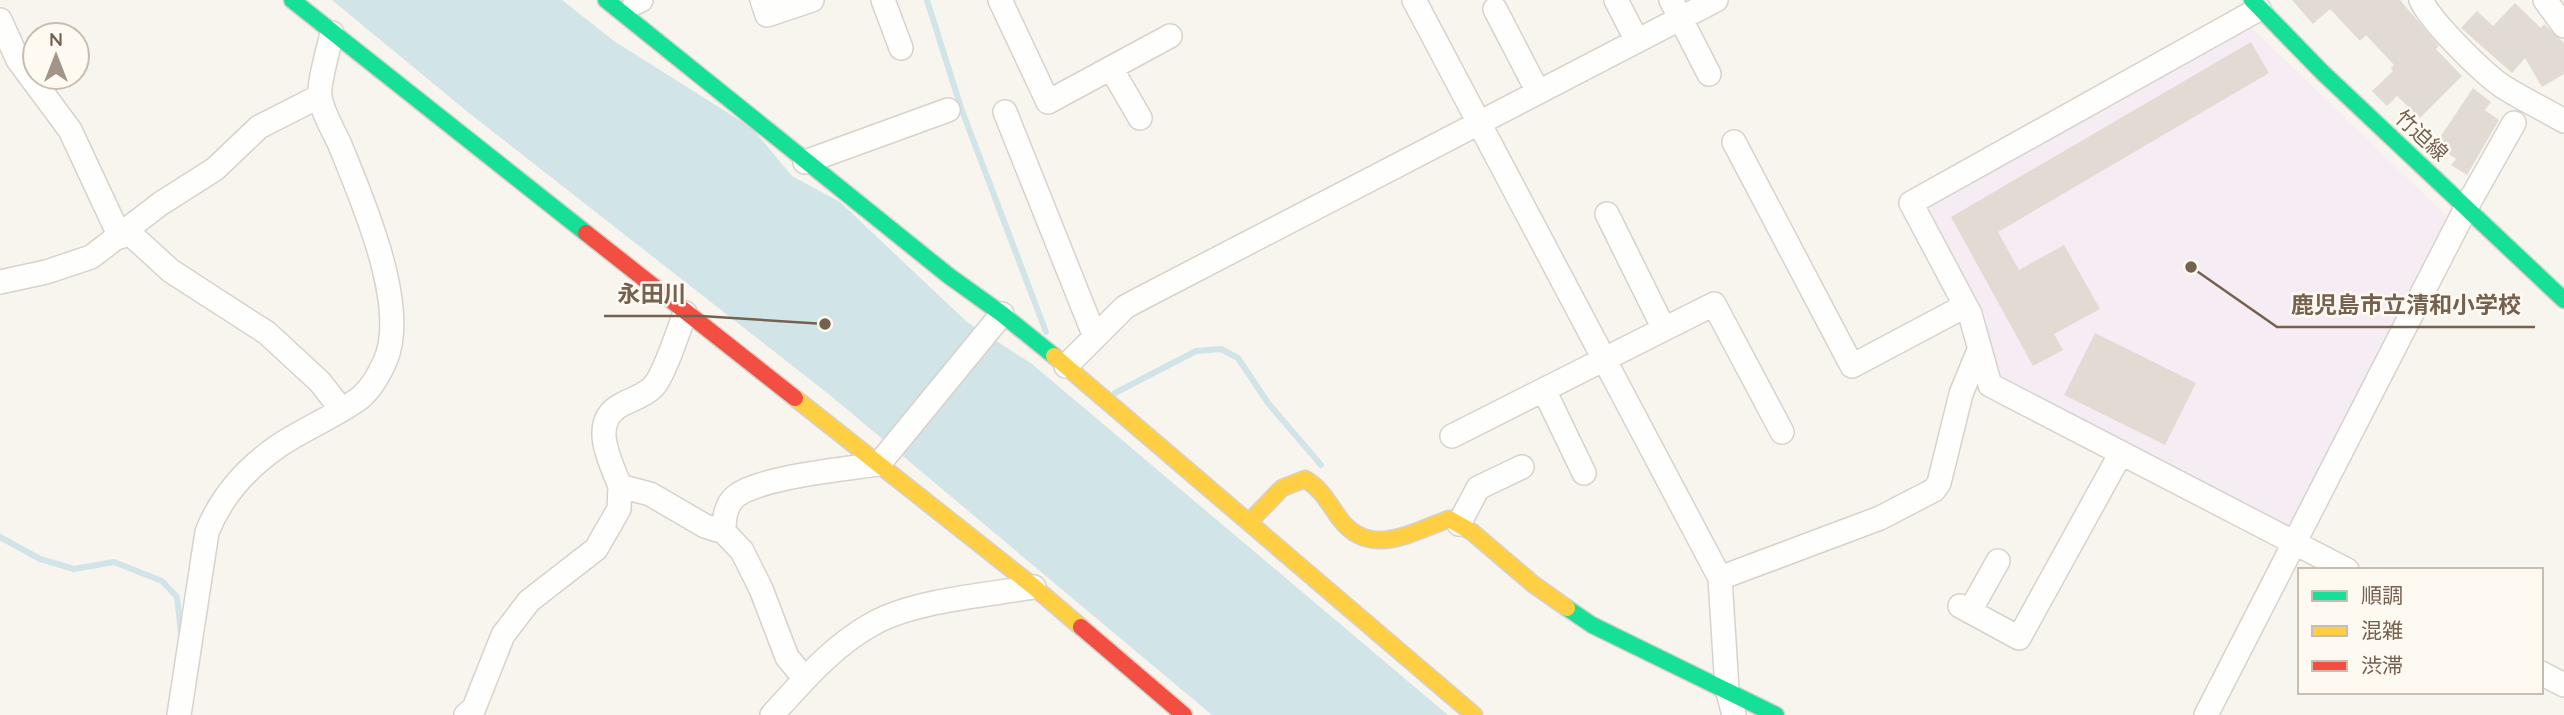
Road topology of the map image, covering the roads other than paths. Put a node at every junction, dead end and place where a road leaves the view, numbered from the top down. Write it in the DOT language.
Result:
graph roads {
  1 [pos="292,0"];
  2 [pos="606,0"];
  3 [pos="762,0"];
  4 [pos="812,0"];
  5 [pos="883,0"];
  6 [pos="1000,0"];
  7 [pos="1414,0"];
  8 [pos="1616,0"];
  9 [pos="1716,0"];
  10 [pos="2421,0"];
  11 [pos="2544,0"];
  12 [pos="637,1"];
  13 [pos="2256,4"];
  14 [pos="1495,9"];
  15 [pos="1676,9"];
  16 [pos="0,20"];
  17 [pos="2564,26"];
  18 [pos="643,30"];
  19 [pos="331,33"];
  20 [pos="1170,36"];
  21 [pos="1637,41"];
  22 [pos="901,48"];
  23 [pos="1111,68"];
  24 [pos="1709,74"];
  25 [pos="1538,92"];
  26 [pos="320,96"];
  27 [pos="948,110"];
  28 [pos="1005,112"];
  29 [pos="1140,118"];
  30 [pos="2564,121"];
  31 [pos="1479,123"];
  32 [pos="2514,123"];
  33 [pos="1734,142"];
  34 [pos="805,162"];
  35 [pos="2467,206"];
  36 [pos="1607,214"];
  37 [pos="123,233"];
  38 [pos="0,282"];
  39 [pos="2564,300"];
  40 [pos="1965,306"];
  41 [pos="685,313"];
  42 [pos="1002,314"];
  43 [pos="1664,329"];
  44 [pos="1095,337"];
  45 [pos="1979,350"];
  46 [pos="1604,359"];
  47 [pos="1066,366"];
  48 [pos="1544,390"];
  49 [pos="341,409"];
  50 [pos="1782,432"];
  51 [pos="1452,436"];
  52 [pos="2121,453"];
  53 [pos="879,464"];
  54 [pos="1522,467"];
  55 [pos="1584,473"];
  56 [pos="620,486"];
  57 [pos="1250,522"];
  58 [pos="1459,524"];
  59 [pos="724,531"];
  60 [pos="2294,541"];
  61 [pos="1998,561"];
  62 [pos="2343,568"];
  63 [pos="1720,579"];
  64 [pos="1034,587"];
  65 [pos="2543,674"];
  66 [pos="805,679"];
  67 [pos="2564,685"];
  68 [pos="1727,689"];
  69 [pos="179,715"];
  70 [pos="466,715"];
  71 [pos="772,715"];
  72 [pos="1184,715"];
  73 [pos="1474,715"];
  74 [pos="1734,715"];
  75 [pos="1776,715"];
  76 [pos="2206,715"];
  1 -- 19 [label="street"];
  2 -- 18 [label="street"];
  3 -- 4 [label="street"];
  5 -- 22 [label="street"];
  6 -- 23 [label="street"];
  7 -- 31 [label="street"];
  8 -- 21 [label="street"];
  9 -- 15 [label="street"];
  10 -- 30 [label="street"];
  11 -- 17 [label="street"];
  12 -- 18 [label="street"];
  13 -- 35 [label="street, 竹迫線"];
  13 -- 40 [label="street"];
  14 -- 25 [label="street"];
  15 -- 21 [label="street"];
  15 -- 24 [label="street"];
  16 -- 37 [label="street"];
  18 -- 34 [label="street"];
  19 -- 26 [label="street"];
  19 -- 41 [label="street"];
  20 -- 23 [label="street"];
  21 -- 25 [label="street"];
  23 -- 29 [label="street"];
  25 -- 31 [label="street"];
  26 -- 37 [label="street"];
  26 -- 49 [label="street"];
  27 -- 34 [label="street"];
  28 -- 44 [label="street"];
  31 -- 44 [label="street"];
  31 -- 46 [label="street"];
  32 -- 35 [label="street"];
  33 -- 40 [label="street"];
  34 -- 42 [label="street"];
  35 -- 39 [label="street, 竹迫線"];
  35 -- 60 [label="street"];
  36 -- 43 [label="street"];
  37 -- 38 [label="street"];
  37 -- 49 [label="street"];
  40 -- 45 [label="street"];
  41 -- 53 [label="street"];
  41 -- 56 [label="street"];
  42 -- 47 [label="street"];
  42 -- 53 [label="street"];
  43 -- 46 [label="street"];
  43 -- 50 [label="street"];
  44 -- 47 [label="street"];
  45 -- 52 [label="street"];
  45 -- 63 [label="street"];
  46 -- 48 [label="street"];
  46 -- 63 [label="street"];
  47 -- 57 [label="street"];
  48 -- 51 [label="street"];
  48 -- 55 [label="street"];
  49 -- 69 [label="street"];
  52 -- 60 [label="street"];
  52 -- 61 [label="street"];
  53 -- 59 [label="street"];
  53 -- 64 [label="street"];
  54 -- 58 [label="street"];
  56 -- 59 [label="street"];
  56 -- 70 [label="street"];
  57 -- 58 [label="street"];
  57 -- 73 [label="street"];
  58 -- 68 [label="street"];
  59 -- 66 [label="street"];
  60 -- 62 [label="street"];
  60 -- 76 [label="street"];
  63 -- 68 [label="street"];
  64 -- 66 [label="street"];
  64 -- 72 [label="street"];
  65 -- 67 [label="street"];
  66 -- 71 [label="street"];
  68 -- 74 [label="street"];
  68 -- 75 [label="street"];
}
